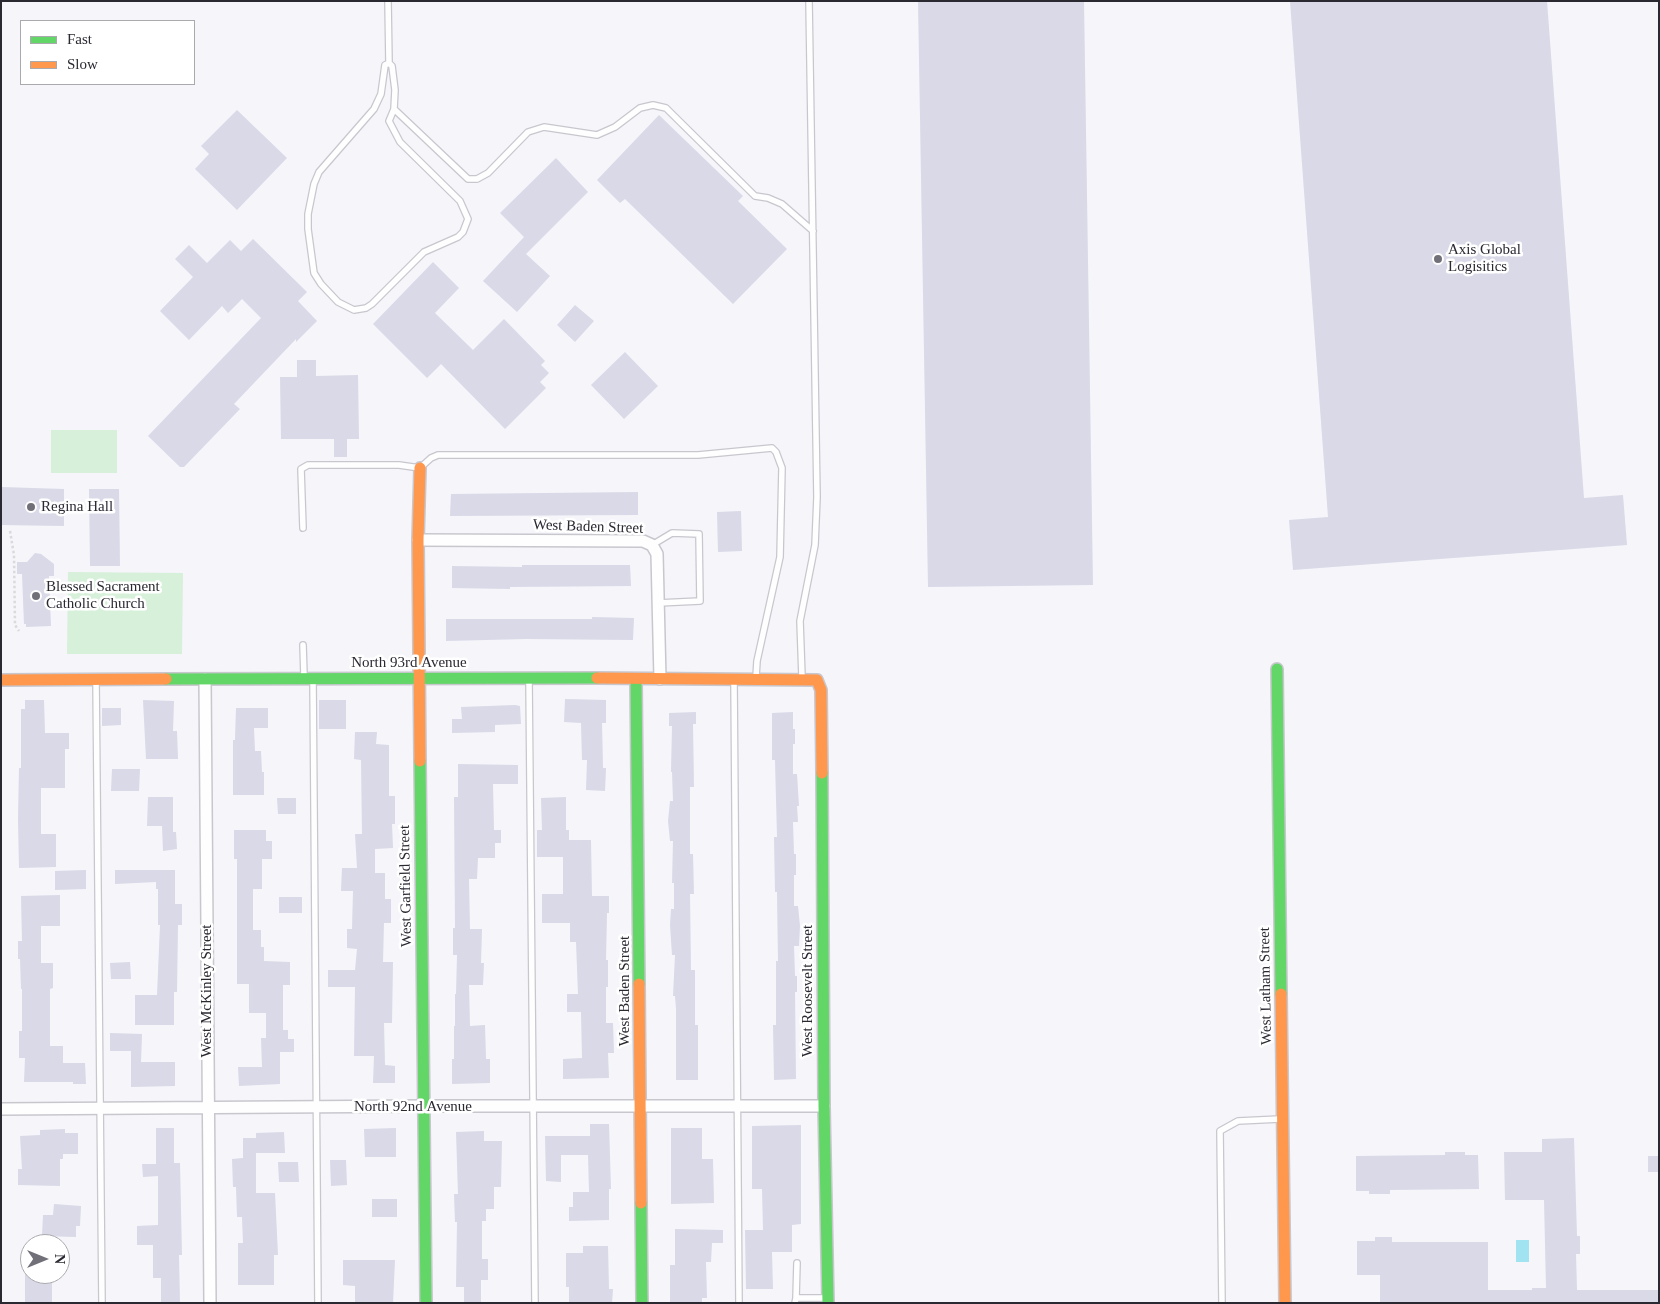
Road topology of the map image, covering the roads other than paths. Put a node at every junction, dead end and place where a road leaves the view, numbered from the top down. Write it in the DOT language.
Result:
graph roads {
  1 [pos="388,1"];
  2 [pos="808,1"];
  3 [pos="389,63"];
  4 [pos="394,109"];
  5 [pos="813,231"];
  6 [pos="420,468"];
  7 [pos="303,528"];
  8 [pos="418,540"];
  9 [pos="652,545"];
  10 [pos="658,603"];
  11 [pos="303,646"];
  12 [pos="1277,670"];
  13 [pos="308,678"];
  14 [pos="419,678"];
  15 [pos="529,678"];
  16 [pos="205,679"];
  17 [pos="636,679"];
  18 [pos="660,679"];
  19 [pos="734,679"];
  20 [pos="756,679"];
  21 [pos="802,679"];
  22 [pos="1,680"];
  23 [pos="96,680"];
  24 [pos="817,680"];
  25 [pos="424,1106"];
  26 [pos="533,1106"];
  27 [pos="641,1106"];
  28 [pos="738,1106"];
  29 [pos="824,1106"];
  30 [pos="317,1107"];
  31 [pos="208,1108"];
  32 [pos="1,1109"];
  33 [pos="101,1109"];
  34 [pos="1282,1118"];
  35 [pos="797,1263"];
  36 [pos="796,1300"];
  37 [pos="828,1300"];
  38 [pos="102,1303"];
  39 [pos="210,1303"];
  40 [pos="318,1303"];
  41 [pos="426,1303"];
  42 [pos="535,1303"];
  43 [pos="642,1303"];
  44 [pos="739,1303"];
  45 [pos="1222,1303"];
  46 [pos="1285,1303"];
  1 -- 3 [label="lane"];
  2 -- 5 [label="lane"];
  3 -- 4 [label="lane"];
  3 -- 4 [label="lane"];
  4 -- 5 [label="lane"];
  5 -- 21 [label="lane"];
  6 -- 7 [label="lane"];
  6 -- 8 [label="street, West Garfield Street"];
  6 -- 20 [label="lane"];
  8 -- 9 [label="street, West Baden Street"];
  8 -- 14 [label="street, West Garfield Street"];
  9 -- 10 [label="street, West Baden Street"];
  9 -- 10 [label="lane"];
  10 -- 18 [label="street, West Baden Street"];
  11 -- 13 [label="lane"];
  12 -- 34 [label="street, West Latham Street"];
  13 -- 14 [label="street, North 93rd Avenue"];
  13 -- 16 [label="street, North 93rd Avenue"];
  13 -- 30 [label="lane"];
  14 -- 15 [label="street, North 93rd Avenue"];
  14 -- 25 [label="street, West Garfield Street"];
  15 -- 17 [label="street, North 93rd Avenue"];
  15 -- 26 [label="lane"];
  16 -- 23 [label="street, North 93rd Avenue"];
  16 -- 31 [label="street, West McKinley Street"];
  17 -- 18 [label="street, North 93rd Avenue"];
  17 -- 27 [label="street, West Baden Street"];
  18 -- 19 [label="street, North 93rd Avenue"];
  19 -- 20 [label="street, North 93rd Avenue"];
  19 -- 28 [label="lane"];
  20 -- 21 [label="street, North 93rd Avenue"];
  21 -- 24 [label="street, North 93rd Avenue"];
  22 -- 23 [label="street, North 93rd Avenue"];
  23 -- 33 [label="lane"];
  24 -- 29 [label="street, West Roosevelt Street"];
  25 -- 26 [label="street, North 92nd Avenue"];
  25 -- 30 [label="street, North 92nd Avenue"];
  25 -- 41 [label="street, West Garfield Street"];
  26 -- 27 [label="street, North 92nd Avenue"];
  26 -- 42 [label="lane"];
  27 -- 28 [label="street, North 92nd Avenue"];
  27 -- 43 [label="street, West Baden Street"];
  28 -- 29 [label="street, North 92nd Avenue"];
  28 -- 44 [label="lane"];
  29 -- 37 [label="street, West Roosevelt Street"];
  30 -- 31 [label="street, North 92nd Avenue"];
  30 -- 40 [label="lane"];
  31 -- 33 [label="street, North 92nd Avenue"];
  31 -- 39 [label="street, West McKinley Street"];
  32 -- 33 [label="street, North 92nd Avenue"];
  33 -- 38 [label="lane"];
  34 -- 45 [label="lane"];
  34 -- 46 [label="street, West Latham Street"];
  35 -- 36 [label="lane"];
  36 -- 37 [label="lane"];
}
